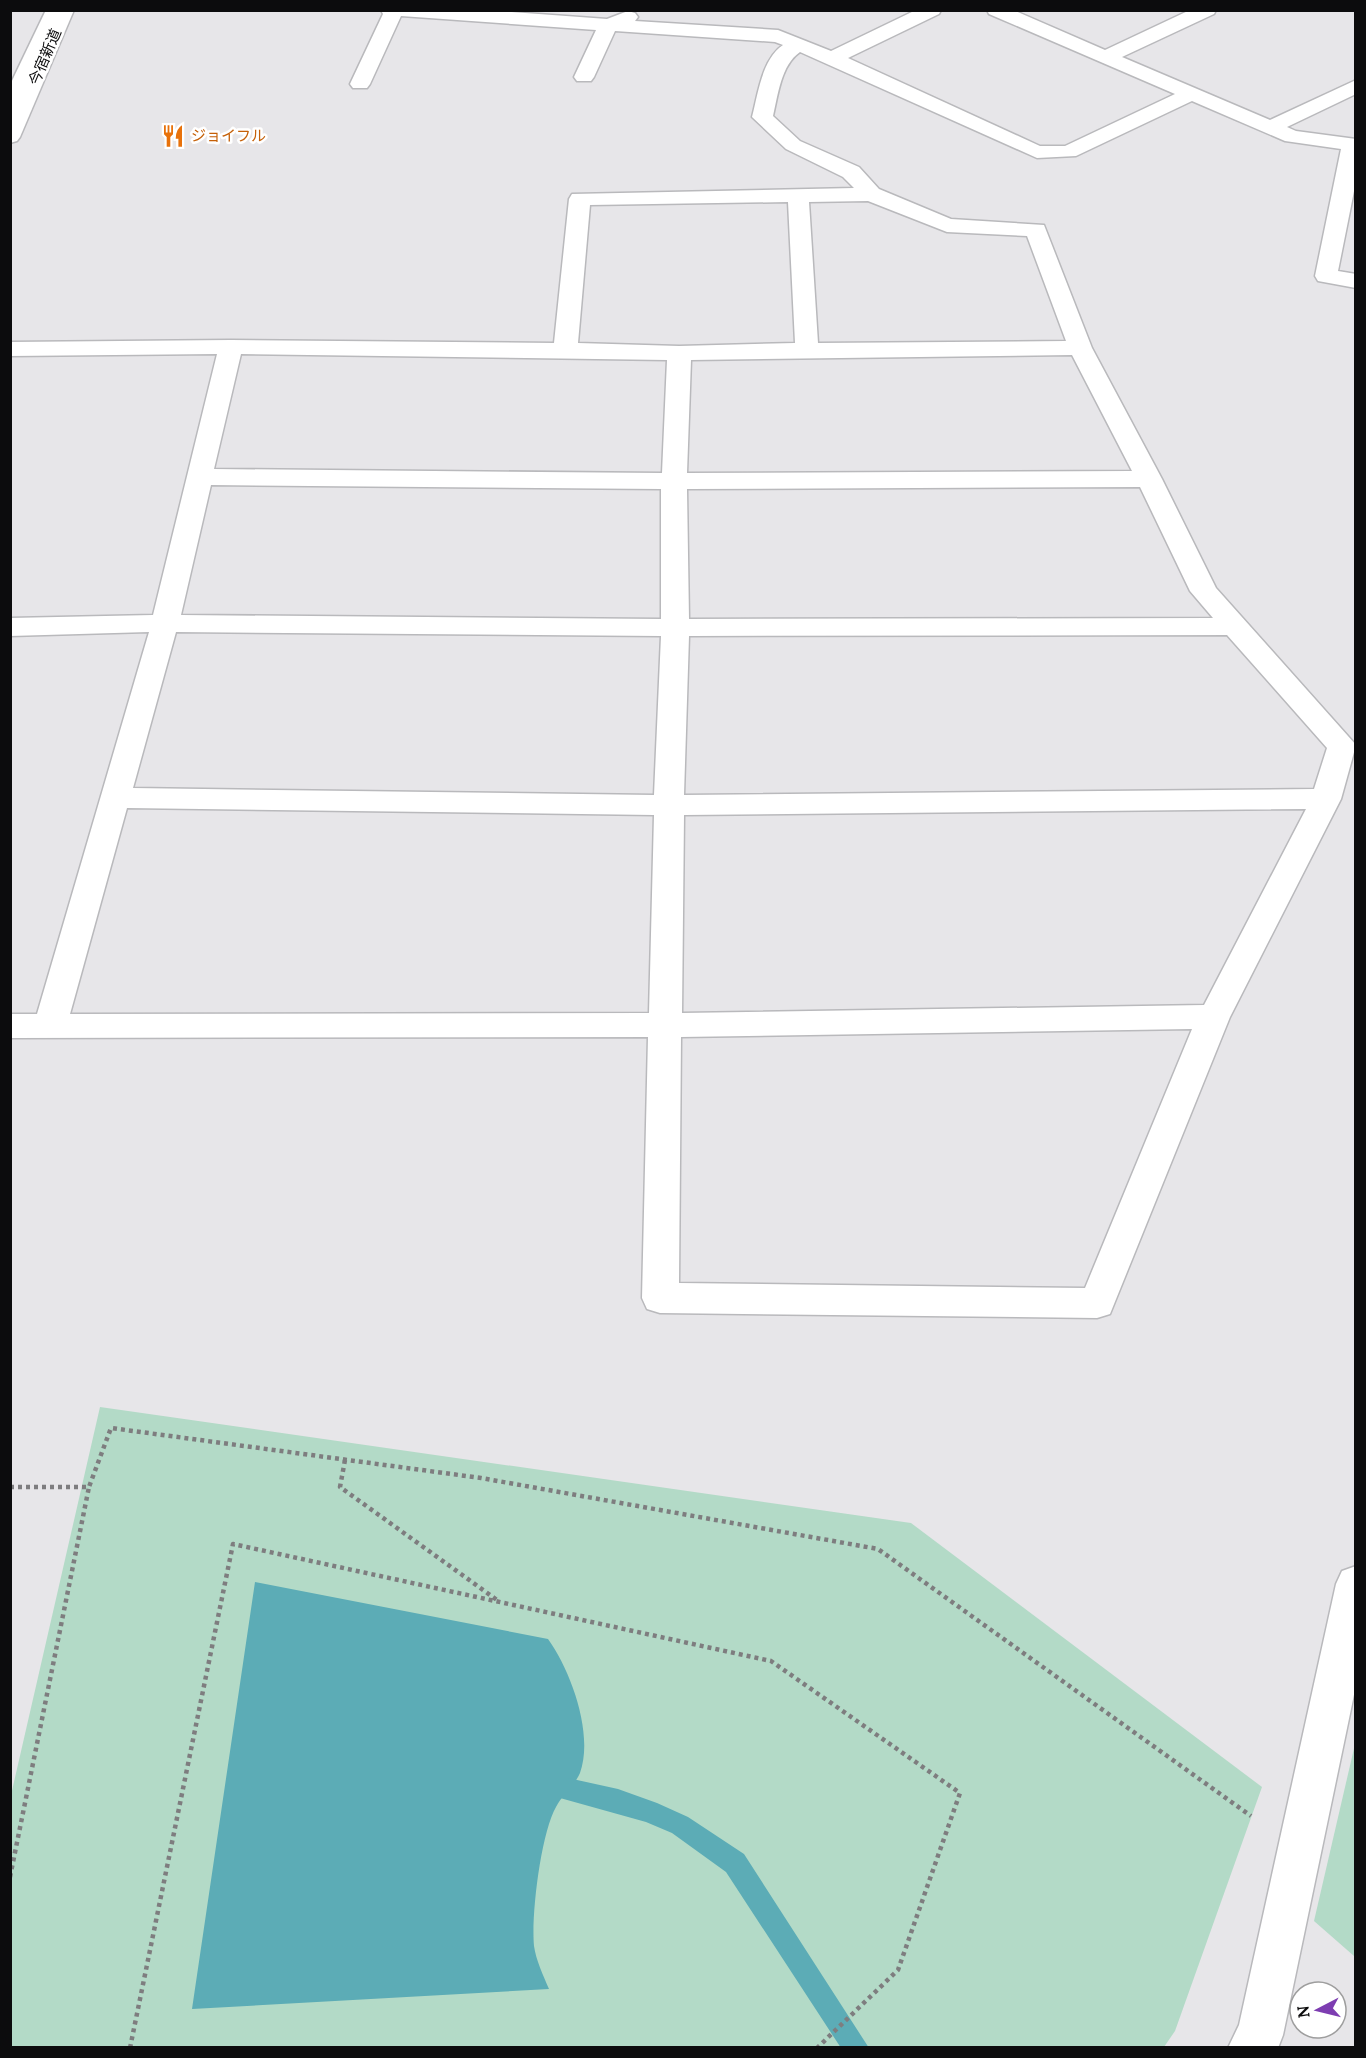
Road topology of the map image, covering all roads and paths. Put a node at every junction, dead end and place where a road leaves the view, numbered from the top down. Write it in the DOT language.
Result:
graph roads {
  1 [pos="56,10"];
  2 [pos="65,10"];
  3 [pos="390,10"];
  4 [pos="644,10"];
  5 [pos="932,10"];
  6 [pos="996,10"];
  7 [pos="1207,10"];
  8 [pos="394,11"];
  9 [pos="608,25"];
  10 [pos="798,45"];
  11 [pos="1105,57"];
  12 [pos="832,58"];
  13 [pos="584,77"];
  14 [pos="360,84"];
  15 [pos="1356,86"];
  16 [pos="1191,94"];
  17 [pos="10,108"];
  18 [pos="1270,128"];
  19 [pos="10,137"];
  20 [pos="1354,145"];
  21 [pos="871,194"];
  22 [pos="798,195"];
  23 [pos="1356,281"];
  24 [pos="231,347"];
  25 [pos="1080,348"];
  26 [pos="10,349"];
  27 [pos="565,350"];
  28 [pos="807,350"];
  29 [pos="679,353"];
  30 [pos="201,477"];
  31 [pos="1149,479"];
  32 [pos="674,481"];
  33 [pos="165,622"];
  34 [pos="1233,626"];
  35 [pos="10,627"];
  36 [pos="675,628"];
  37 [pos="116,798"];
  38 [pos="1326,799"];
  39 [pos="669,805"];
  40 [pos="1214,1017"];
  41 [pos="665,1025"];
  42 [pos="10,1026"];
  43 [pos="50,1026"];
  44 [pos="345,1460"];
  45 [pos="10,1487"];
  46 [pos="89,1487"];
  47 [pos="1356,1584"];
  48 [pos="501,1602"];
  49 [pos="1299,1850"];
  50 [pos="10,1877"];
  51 [pos="130,2048"];
  52 [pos="817,2048"];
  53 [pos="1251,2048"];
  1 -- 17 [label="main road"];
  2 -- 19 [label="main road, 今宿新道"];
  3 -- 8 [label="main road"];
  4 -- 9 [label="main road"];
  5 -- 12 [label="main road"];
  6 -- 11 [label="main road"];
  7 -- 11 [label="main road"];
  8 -- 9 [label="main road"];
  8 -- 14 [label="main road"];
  9 -- 10 [label="main road"];
  9 -- 13 [label="main road"];
  10 -- 12 [label="main road"];
  10 -- 21 [label="main road"];
  11 -- 16 [label="main road"];
  12 -- 16 [label="main road"];
  15 -- 18 [label="main road"];
  16 -- 18 [label="main road"];
  18 -- 20 [label="main road"];
  20 -- 23 [label="main road"];
  21 -- 22 [label="main road"];
  21 -- 25 [label="main road"];
  22 -- 27 [label="main road"];
  22 -- 28 [label="main road"];
  24 -- 26 [label="main road"];
  24 -- 27 [label="main road"];
  24 -- 30 [label="main road"];
  25 -- 28 [label="main road"];
  25 -- 31 [label="main road"];
  27 -- 29 [label="main road"];
  28 -- 29 [label="main road"];
  29 -- 32 [label="main road"];
  30 -- 32 [label="main road"];
  30 -- 33 [label="main road"];
  31 -- 32 [label="main road"];
  31 -- 34 [label="main road"];
  32 -- 36 [label="main road"];
  33 -- 35 [label="main road"];
  33 -- 36 [label="main road"];
  33 -- 37 [label="main road"];
  34 -- 36 [label="main road"];
  34 -- 38 [label="main road"];
  36 -- 39 [label="main road"];
  37 -- 39 [label="main road"];
  37 -- 43 [label="main road"];
  38 -- 39 [label="main road"];
  38 -- 40 [label="main road"];
  39 -- 41 [label="main road"];
  40 -- 41 [label="main road"];
  40 -- 41 [label="main road"];
  41 -- 43 [label="main road"];
  42 -- 43 [label="main road"];
  44 -- 46 [label="path"];
  44 -- 48 [label="path"];
  44 -- 49 [label="path"];
  45 -- 46 [label="path"];
  46 -- 50 [label="path"];
  47 -- 49 [label="main road"];
  48 -- 51 [label="path"];
  48 -- 52 [label="path"];
  49 -- 53 [label="main road"];
}
